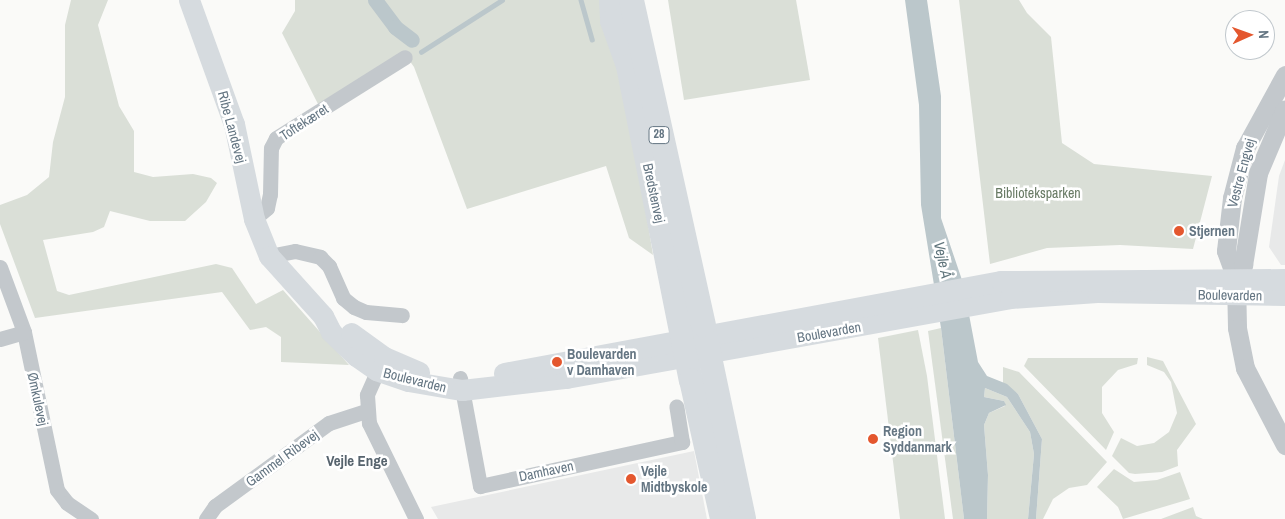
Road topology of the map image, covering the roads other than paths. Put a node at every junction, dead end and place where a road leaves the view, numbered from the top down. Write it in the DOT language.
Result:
graph roads {
  1 [pos="189,0"];
  2 [pos="611,0"];
  3 [pos="631,0"];
  4 [pos="405,57"];
  5 [pos="1285,75"];
  6 [pos="1285,109"];
  7 [pos="254,219"];
  8 [pos="269,256"];
  9 [pos="0,267"];
  10 [pos="1285,279"];
  11 [pos="1236,287"];
  12 [pos="1285,295"];
  13 [pos="402,315"];
  14 [pos="24,332"];
  15 [pos="0,339"];
  16 [pos="695,339"];
  17 [pos="380,363"];
  18 [pos="461,384"];
  19 [pos="676,406"];
  20 [pos="366,411"];
  21 [pos="1285,445"];
  22 [pos="91,519"];
  23 [pos="206,519"];
  24 [pos="416,519"];
  25 [pos="722,519"];
  26 [pos="744,519"];
  1 -- 7 [label="main road, Ribe Landevej"];
  2 -- 16 [label="main road, Bredstenvej / 28"];
  3 -- 16 [label="highway, Bredstenvej / 28"];
  4 -- 7 [label="street, Toftekæret"];
  5 -- 11 [label="street, Vestre Engvej"];
  6 -- 11 [label="street, Vestre Engvej"];
  7 -- 8 [label="main road, Ribe Landevej"];
  8 -- 13 [label="street"];
  8 -- 17 [label="main road, Ribe Landevej"];
  9 -- 14 [label="street, Ømkulevej"];
  10 -- 11 [label="main road, Boulevarden"];
  11 -- 12 [label="main road, Boulevarden"];
  11 -- 16 [label="main road, Boulevarden"];
  11 -- 21 [label="street, Vestre Engvej"];
  14 -- 15 [label="street"];
  14 -- 22 [label="street, Ømkulevej"];
  16 -- 18 [label="main road, Boulevarden"];
  16 -- 25 [label="main road, 28"];
  16 -- 26 [label="main road, 28"];
  17 -- 18 [label="main road, Boulevarden"];
  17 -- 20 [label="street"];
  18 -- 19 [label="street, Damhaven"];
  20 -- 23 [label="street, Gammel Ribevej"];
  20 -- 24 [label="street"];
}
